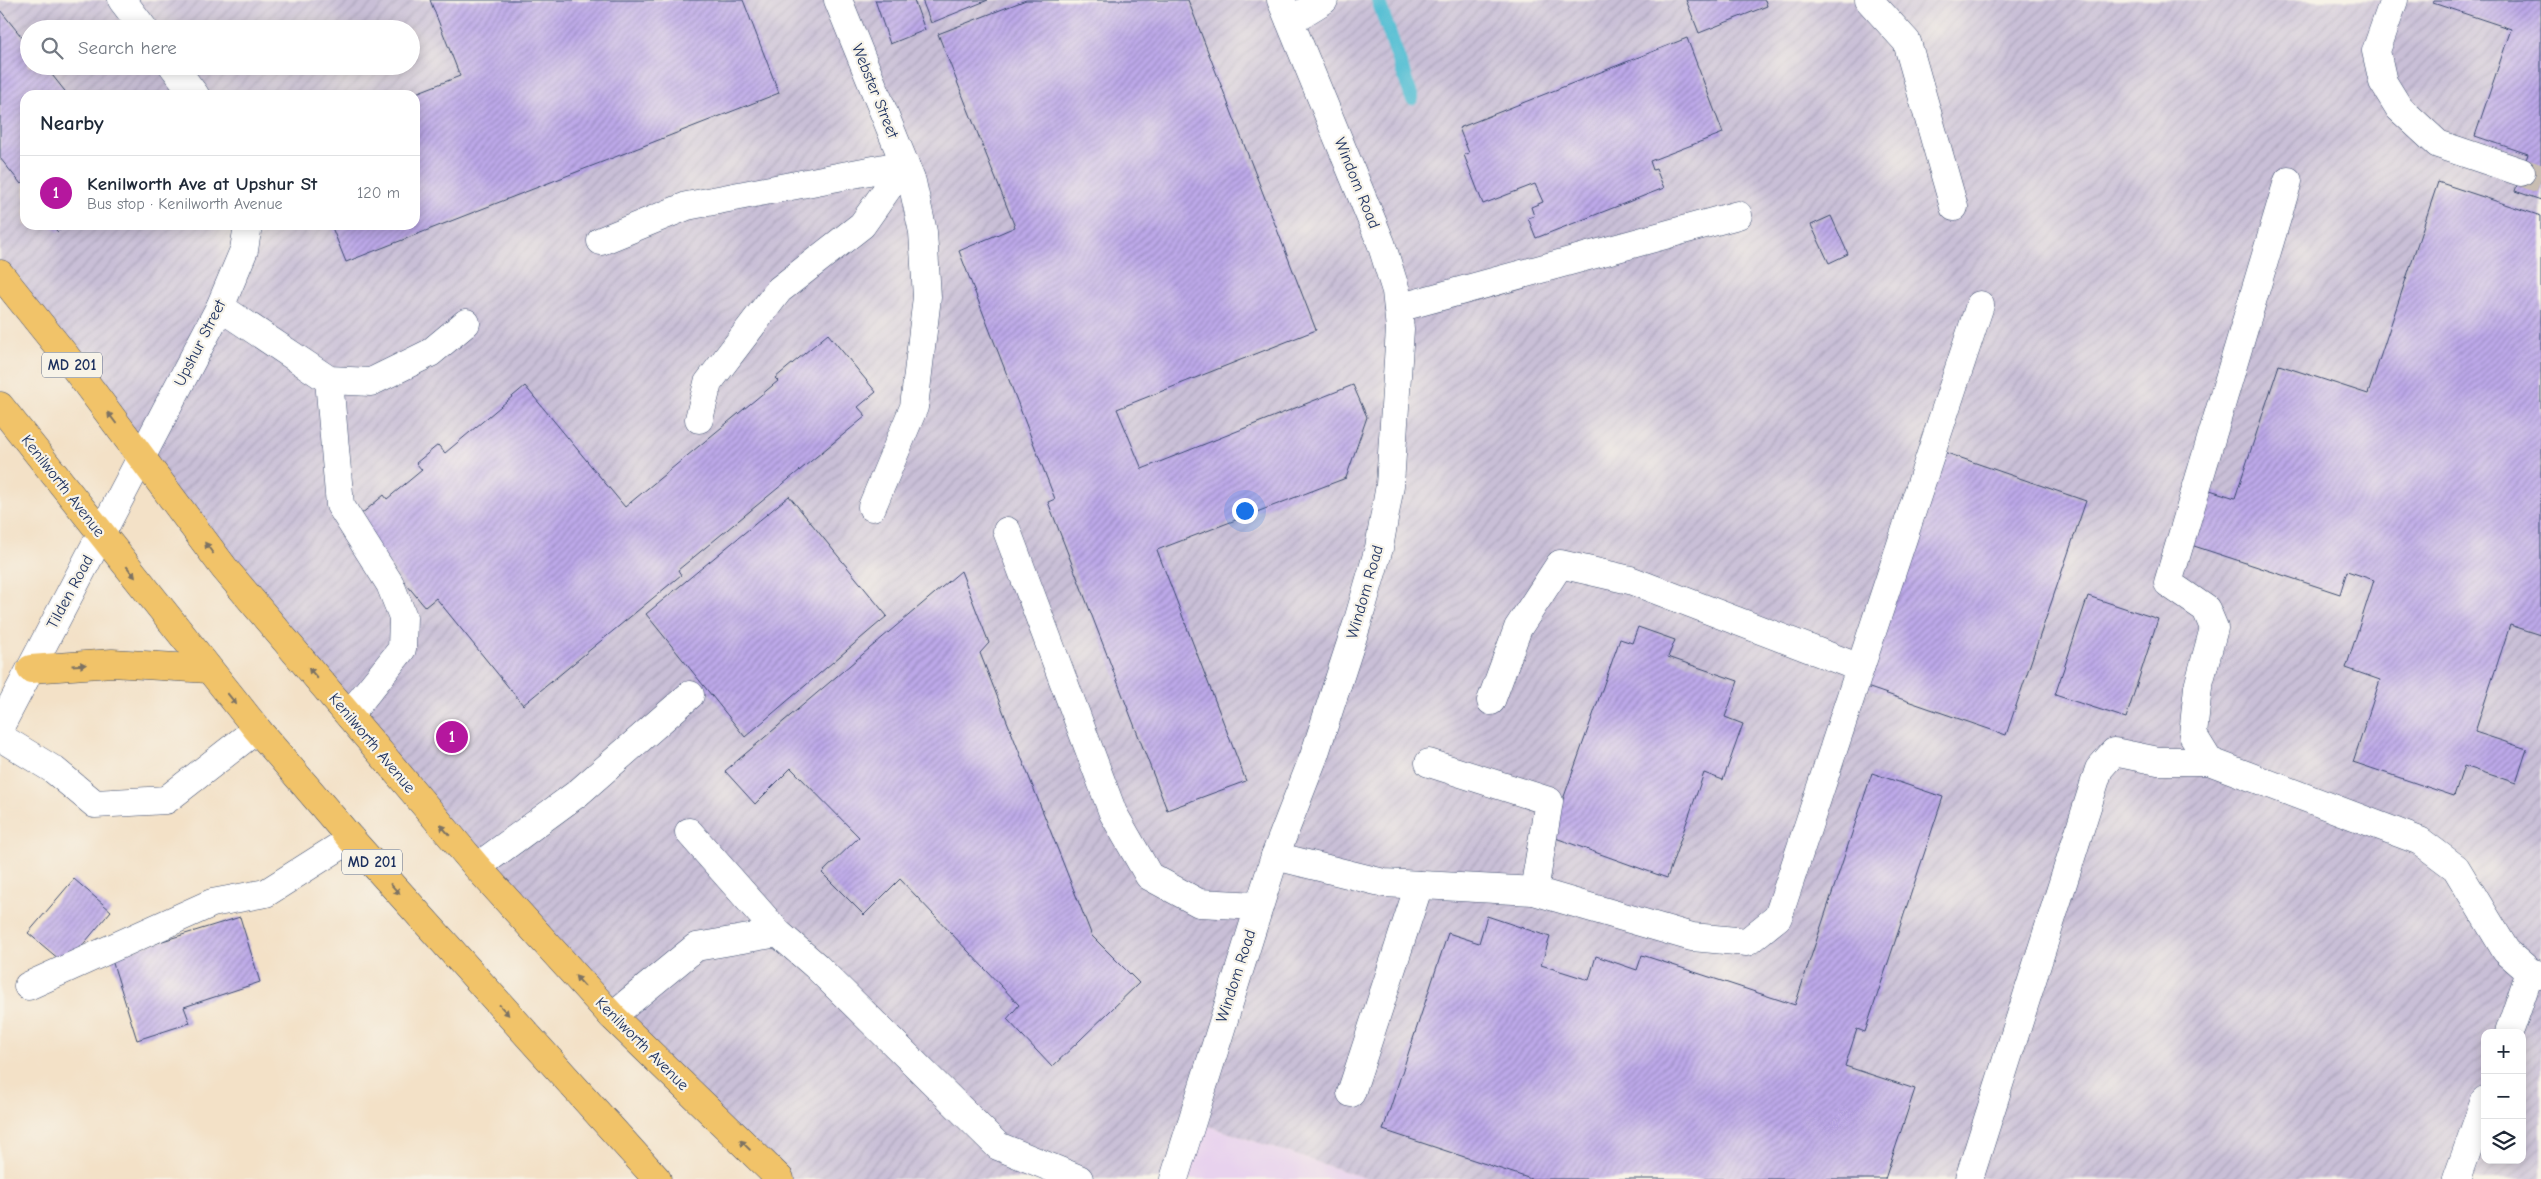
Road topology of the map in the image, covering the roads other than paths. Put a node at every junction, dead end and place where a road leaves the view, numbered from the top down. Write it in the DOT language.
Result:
graph roads {
  1 [pos="122,0"];
  2 [pos="838,0"];
  3 [pos="1324,0"];
  4 [pos="1869,0"];
  5 [pos="2394,0"];
  6 [pos="1285,10"];
  7 [pos="137,20"];
  8 [pos="180,75"];
  9 [pos="192,90"];
  10 [pos="2521,172"];
  11 [pos="909,173"];
  12 [pos="2288,181"];
  13 [pos="1954,207"];
  14 [pos="1738,215"];
  15 [pos="247,230"];
  16 [pos="601,241"];
  17 [pos="0,274"];
  18 [pos="1980,305"];
  19 [pos="220,307"];
  20 [pos="1398,308"];
  21 [pos="466,323"];
  22 [pos="329,380"];
  23 [pos="0,406"];
  24 [pos="699,419"];
  25 [pos="141,458"];
  26 [pos="872,507"];
  27 [pos="1007,531"];
  28 [pos="101,534"];
  29 [pos="1860,668"];
  30 [pos="30,669"];
  31 [pos="208,669"];
  32 [pos="690,695"];
  33 [pos="1491,700"];
  34 [pos="348,715"];
  35 [pos="0,727"];
  36 [pos="257,729"];
  37 [pos="0,737"];
  38 [pos="2209,761"];
  39 [pos="1429,764"];
  40 [pos="689,832"];
  41 [pos="352,839"];
  42 [pos="1275,856"];
  43 [pos="477,867"];
  44 [pos="1419,885"];
  45 [pos="1534,891"];
  46 [pos="1259,906"];
  47 [pos="778,933"];
  48 [pos="2536,974"];
  49 [pos="28,986"];
  50 [pos="612,1016"];
  51 [pos="2511,1029"];
  52 [pos="1351,1093"];
  53 [pos="2481,1111"];
  54 [pos="657,1179"];
  55 [pos="780,1179"];
  56 [pos="1080,1179"];
  57 [pos="1174,1179"];
  58 [pos="1969,1179"];
  59 [pos="2457,1179"];
  1 -- 7 [label="street"];
  2 -- 11 [label="street, Webster Street"];
  3 -- 6 [label="street"];
  4 -- 13 [label="street"];
  5 -- 10 [label="street"];
  6 -- 20 [label="street, Windom Road"];
  8 -- 9 [label="street"];
  11 -- 16 [label="street"];
  11 -- 24 [label="street"];
  11 -- 26 [label="street, Webster Street"];
  12 -- 38 [label="street"];
  14 -- 20 [label="street"];
  15 -- 19 [label="street, Upshur Street"];
  25 -- 17 [label="main road, Kenilworth Avenue / MD 201, one-way"];
  18 -- 29 [label="street"];
  19 -- 22 [label="street"];
  19 -- 25 [label="street, Upshur Street"];
  20 -- 42 [label="street, Windom Road"];
  21 -- 22 [label="street"];
  22 -- 34 [label="street"];
  23 -- 28 [label="main road, Kenilworth Avenue / MD 201"];
  25 -- 28 [label="street, Tilden Road"];
  34 -- 25 [label="main road, Kenilworth Avenue / MD 201, one-way"];
  27 -- 46 [label="street"];
  28 -- 30 [label="street, Tilden Road"];
  28 -- 31 [label="main road, Kenilworth Avenue / MD 201, one-way"];
  29 -- 33 [label="street"];
  29 -- 45 [label="street"];
  30 -- 31 [label="main road, one-way"];
  30 -- 35 [label="street, Tilden Road"];
  31 -- 36 [label="main road, Kenilworth Avenue / MD 201, one-way"];
  32 -- 43 [label="street"];
  43 -- 34 [label="main road, Kenilworth Avenue / MD 201, one-way"];
  36 -- 37 [label="street"];
  36 -- 41 [label="main road, Kenilworth Avenue / MD 201"];
  38 -- 48 [label="street"];
  38 -- 58 [label="street"];
  39 -- 45 [label="street"];
  40 -- 47 [label="street"];
  41 -- 49 [label="street"];
  41 -- 54 [label="main road, Kenilworth Avenue / MD 201, one-way"];
  42 -- 44 [label="street"];
  42 -- 46 [label="street, Windom Road"];
  50 -- 43 [label="main road, Kenilworth Avenue / MD 201, one-way"];
  44 -- 45 [label="street"];
  44 -- 52 [label="street"];
  46 -- 57 [label="street, Windom Road"];
  47 -- 50 [label="street"];
  47 -- 56 [label="street"];
  48 -- 51 [label="street"];
  55 -- 50 [label="main road, Kenilworth Avenue / MD 201, one-way"];
  53 -- 59 [label="street"];
}
